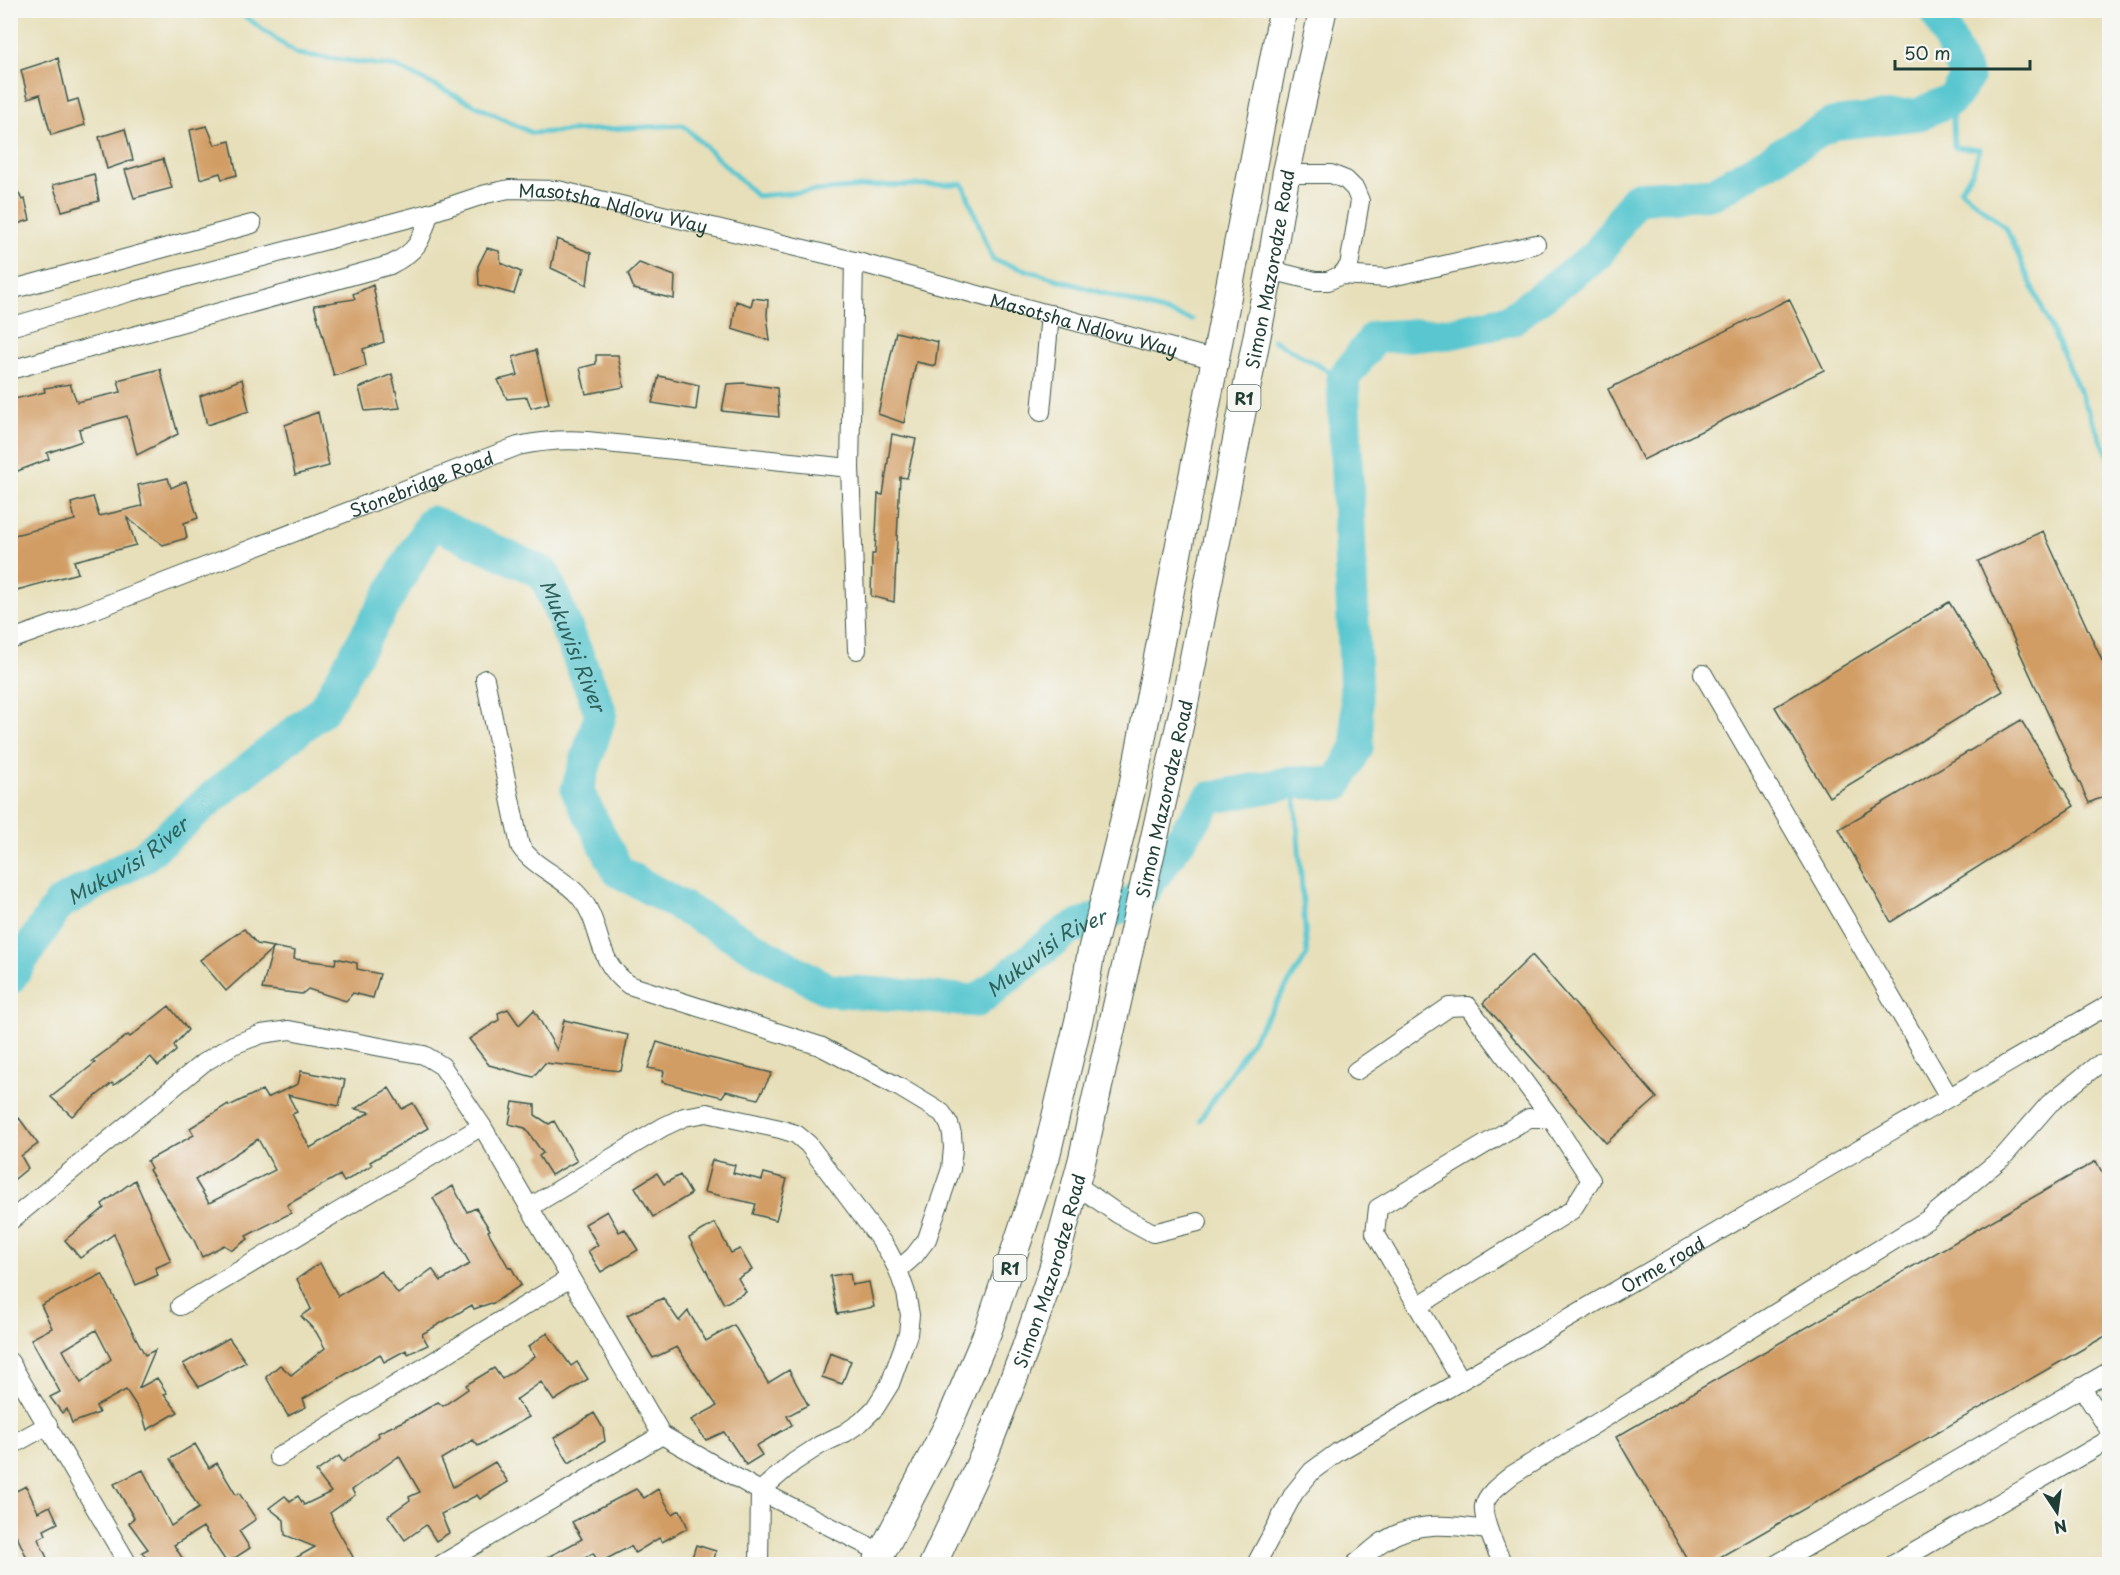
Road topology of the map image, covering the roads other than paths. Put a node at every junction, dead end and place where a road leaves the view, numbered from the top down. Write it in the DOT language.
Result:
graph roads {
  1 [pos="1283,10"];
  2 [pos="1323,10"];
  3 [pos="1287,174"];
  4 [pos="429,213"];
  5 [pos="252,224"];
  6 [pos="1536,244"];
  7 [pos="854,261"];
  8 [pos="1270,270"];
  9 [pos="1341,275"];
  10 [pos="10,290"];
  11 [pos="1050,314"];
  12 [pos="10,327"];
  13 [pos="1216,360"];
  14 [pos="10,370"];
  15 [pos="1041,412"];
  16 [pos="850,468"];
  17 [pos="10,640"];
  18 [pos="857,650"];
  19 [pos="1703,674"];
  20 [pos="485,679"];
  21 [pos="2109,1004"];
  22 [pos="2109,1062"];
  23 [pos="1356,1071"];
  24 [pos="1949,1097"];
  25 [pos="1551,1118"];
  26 [pos="482,1126"];
  27 [pos="1075,1184"];
  28 [pos="530,1207"];
  29 [pos="10,1221"];
  30 [pos="1198,1222"];
  31 [pos="898,1270"];
  32 [pos="570,1278"];
  33 [pos="180,1306"];
  34 [pos="1418,1306"];
  35 [pos="10,1362"];
  36 [pos="2109,1371"];
  37 [pos="1461,1380"];
  38 [pos="2081,1387"];
  39 [pos="48,1425"];
  40 [pos="2109,1431"];
  41 [pos="662,1435"];
  42 [pos="2109,1439"];
  43 [pos="10,1446"];
  44 [pos="278,1457"];
  45 [pos="760,1491"];
  46 [pos="1488,1530"];
  47 [pos="879,1558"];
  48 [pos="129,1564"];
  49 [pos="442,1564"];
  50 [pos="759,1564"];
  51 [pos="933,1564"];
  52 [pos="1256,1564"];
  53 [pos="1355,1564"];
  54 [pos="1503,1564"];
  55 [pos="1777,1564"];
  56 [pos="1894,1564"];
  1 -- 13 [label="highway, Simon Mazorodze Road / R1"];
  2 -- 3 [label="highway, Simon Mazorodze Road / R1"];
  3 -- 8 [label="highway, Simon Mazorodze Road / R1"];
  3 -- 9 [label="street"];
  4 -- 7 [label="street, Masotsha Ndlovu Way"];
  4 -- 12 [label="street, Masotsha Ndlovu Way"];
  4 -- 14 [label="street"];
  5 -- 10 [label="street"];
  6 -- 9 [label="street"];
  7 -- 11 [label="street, Masotsha Ndlovu Way"];
  7 -- 16 [label="street"];
  8 -- 9 [label="street"];
  8 -- 27 [label="highway, Simon Mazorodze Road / R1"];
  11 -- 13 [label="street, Masotsha Ndlovu Way"];
  11 -- 15 [label="street"];
  13 -- 47 [label="highway, Simon Mazorodze Road / R1"];
  16 -- 17 [label="street, Stonebridge Road"];
  16 -- 18 [label="street"];
  19 -- 24 [label="street"];
  20 -- 31 [label="street"];
  21 -- 24 [label="street, Orme road"];
  22 -- 46 [label="street"];
  23 -- 25 [label="street"];
  24 -- 37 [label="street, Orme road"];
  25 -- 34 [label="street"];
  25 -- 34 [label="street"];
  26 -- 28 [label="street"];
  26 -- 29 [label="street"];
  26 -- 33 [label="street"];
  27 -- 30 [label="street"];
  27 -- 51 [label="highway, Simon Mazorodze Road / R1"];
  28 -- 31 [label="street"];
  28 -- 32 [label="street"];
  31 -- 45 [label="street"];
  32 -- 41 [label="street"];
  32 -- 44 [label="street"];
  34 -- 37 [label="street"];
  35 -- 39 [label="street"];
  36 -- 38 [label="street"];
  37 -- 52 [label="street, Orme road"];
  38 -- 40 [label="street"];
  38 -- 55 [label="street"];
  39 -- 43 [label="street"];
  39 -- 48 [label="street"];
  41 -- 45 [label="street"];
  41 -- 49 [label="street"];
  42 -- 56 [label="street"];
  45 -- 47 [label="street"];
  45 -- 50 [label="street"];
  46 -- 53 [label="street"];
  46 -- 54 [label="street"];
}
